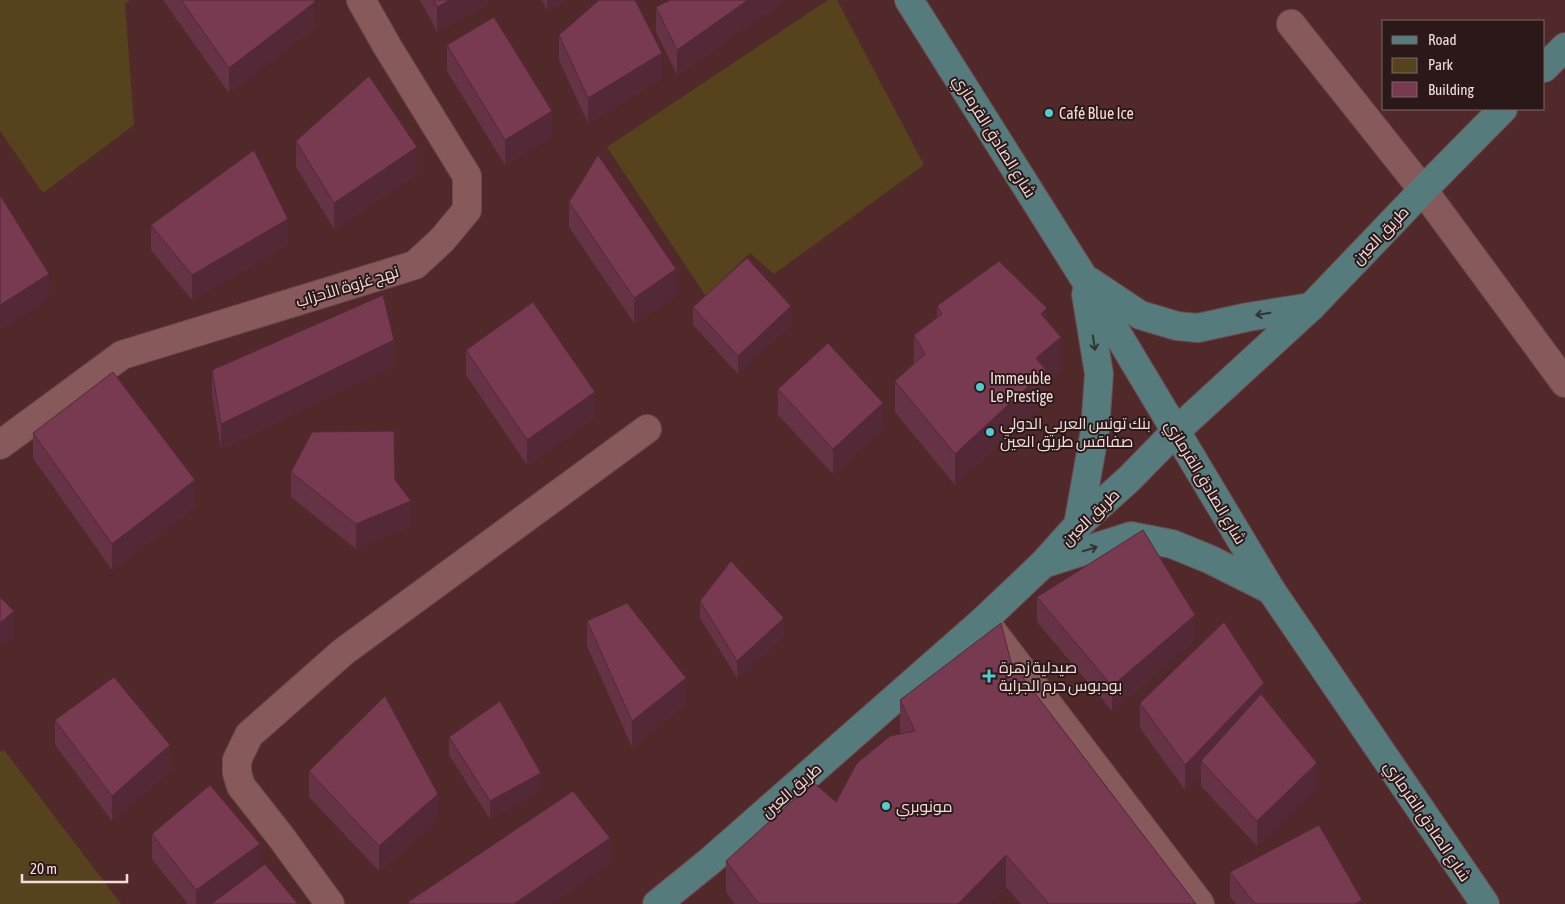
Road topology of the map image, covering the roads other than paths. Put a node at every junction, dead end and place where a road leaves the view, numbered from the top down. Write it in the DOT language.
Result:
graph roads {
  1 [pos="361,0"];
  2 [pos="909,0"];
  3 [pos="1291,24"];
  4 [pos="1565,47"];
  5 [pos="1545,67"];
  6 [pos="1502,110"];
  7 [pos="1423,190"];
  8 [pos="1084,278"];
  9 [pos="1311,307"];
  10 [pos="1565,383"];
  11 [pos="647,429"];
  12 [pos="1176,431"];
  13 [pos="0,445"];
  14 [pos="1078,525"];
  15 [pos="1044,564"];
  16 [pos="1271,590"];
  17 [pos="984,620"];
  18 [pos="330,904"];
  19 [pos="657,904"];
  20 [pos="1200,904"];
  21 [pos="1485,904"];
  1 -- 13 [label="street, نهج غزوة الأحزاب"];
  2 -- 8 [label="main road, شارع الصادق القرمازي"];
  3 -- 7 [label="street"];
  4 -- 5 [label="main road"];
  6 -- 7 [label="main road, طريق العين"];
  7 -- 9 [label="main road, طريق العين"];
  7 -- 10 [label="street"];
  9 -- 8 [label="main road, one-way"];
  8 -- 12 [label="main road, شارع الصادق القرمازي"];
  8 -- 14 [label="main road, one-way"];
  9 -- 12 [label="main road, طريق العين"];
  11 -- 18 [label="street"];
  12 -- 14 [label="main road, طريق العين"];
  12 -- 16 [label="main road, شارع الصادق القرمازي"];
  14 -- 15 [label="main road, طريق العين"];
  15 -- 16 [label="main road, one-way"];
  15 -- 17 [label="main road, طريق العين"];
  16 -- 21 [label="main road, شارع الصادق القرمازي"];
  17 -- 19 [label="main road, طريق العين"];
  17 -- 20 [label="street"];
}
